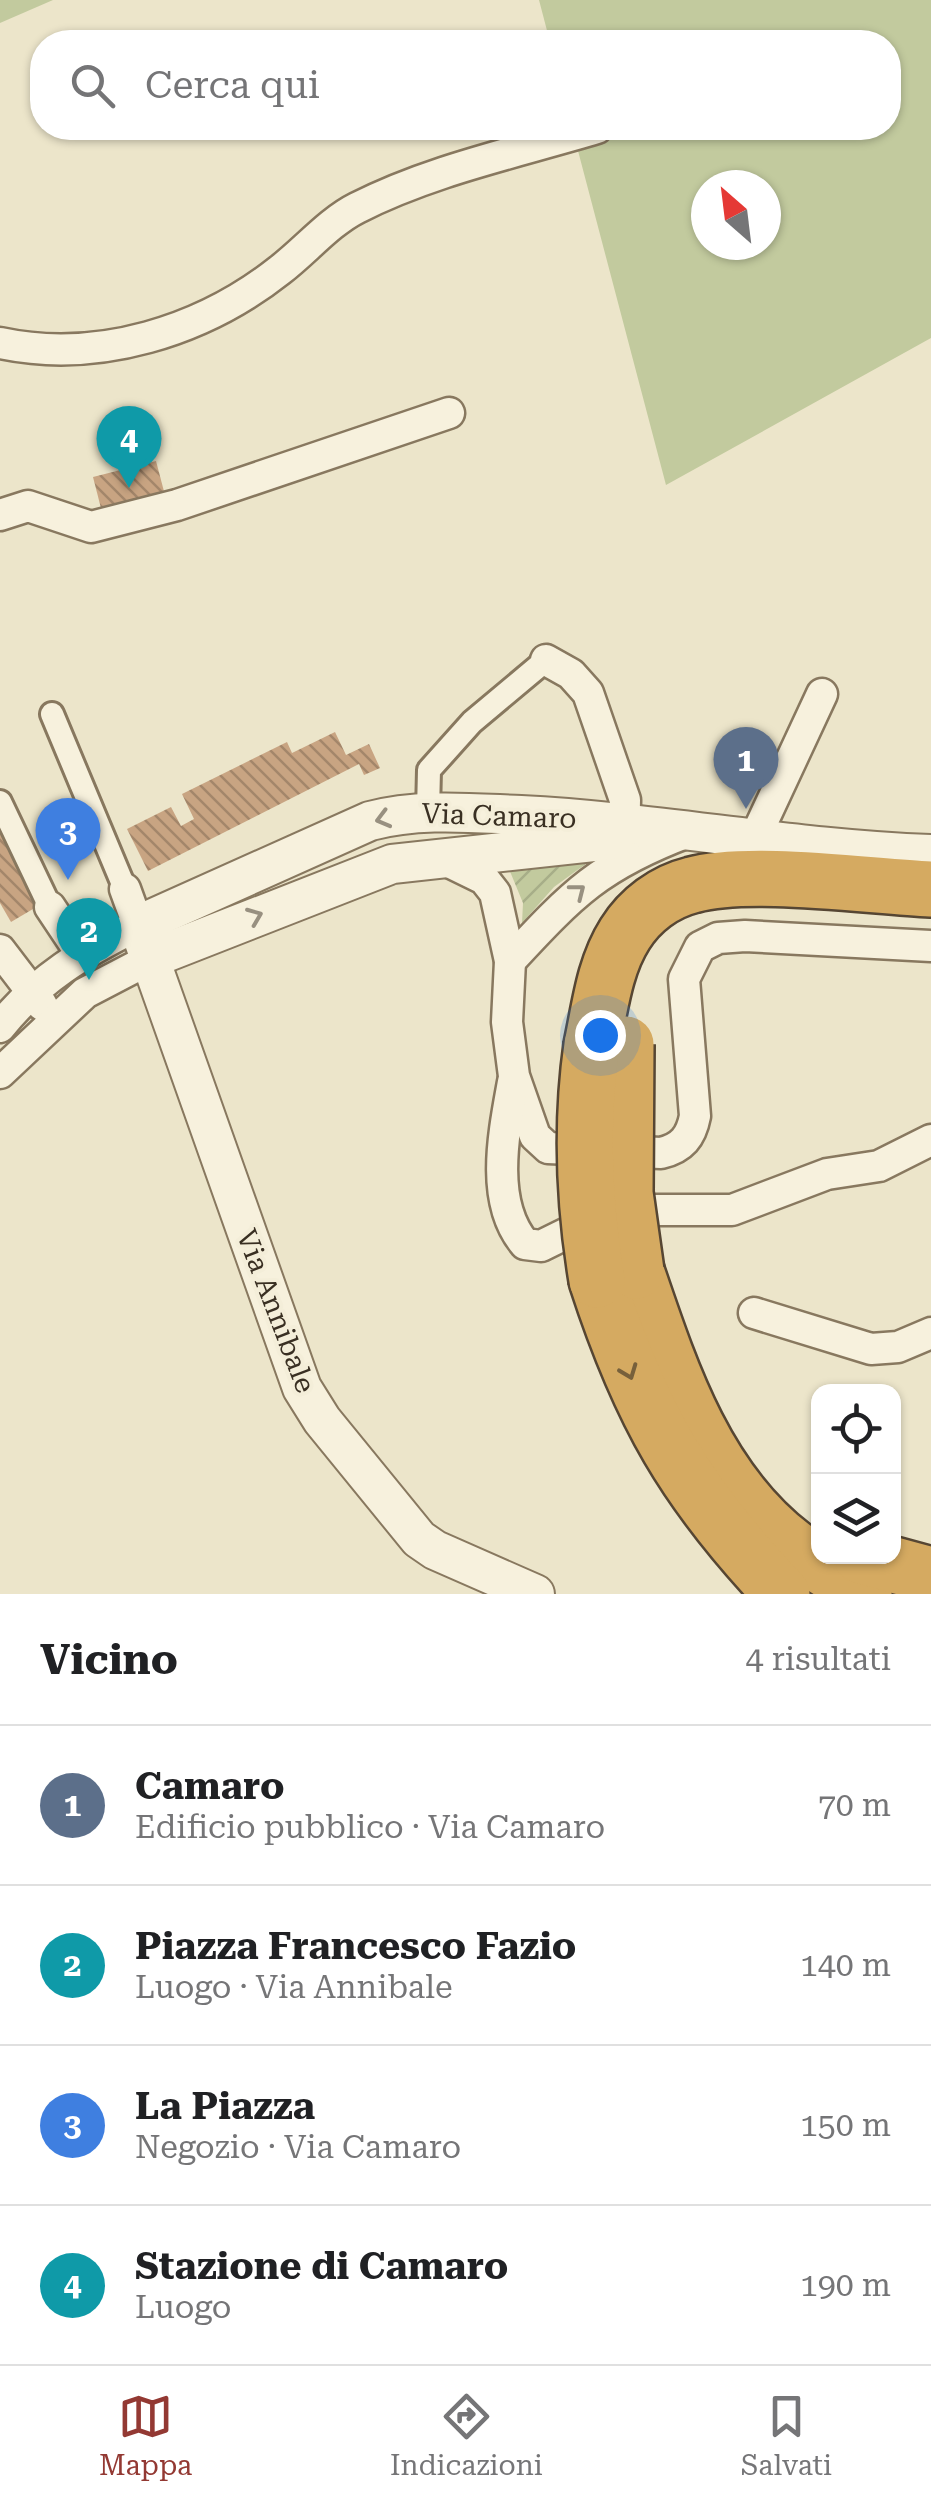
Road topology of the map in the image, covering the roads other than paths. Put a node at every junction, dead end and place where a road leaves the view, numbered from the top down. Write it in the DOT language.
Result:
graph roads {
  1 [pos="560,140"];
  2 [pos="0,343"];
  3 [pos="449,413"];
  4 [pos="0,515"];
  5 [pos="546,660"];
  6 [pos="822,694"];
  7 [pos="52,714"];
  8 [pos="0,802"];
  9 [pos="428,811"];
  10 [pos="476,813"];
  11 [pos="624,839"];
  12 [pos="754,840"];
  13 [pos="477,853"];
  14 [pos="931,854"];
  15 [pos="439,857"];
  16 [pos="931,889"];
  17 [pos="125,890"];
  18 [pos="50,907"];
  19 [pos="931,918"];
  20 [pos="931,946"];
  21 [pos="154,949"];
  22 [pos="0,950"];
  23 [pos="82,954"];
  24 [pos="510,961"];
  25 [pos="17,997"];
  26 [pos="53,1020"];
  27 [pos="0,1027"];
  28 [pos="609,1045"];
  29 [pos="0,1073"];
  30 [pos="514,1076"];
  31 [pos="931,1140"];
  32 [pos="616,1275"];
  33 [pos="754,1314"];
  34 [pos="931,1333"];
  35 [pos="666,1357"];
  36 [pos="811,1528"];
  37 [pos="892,1564"];
  38 [pos="931,1574"];
  39 [pos="535,1594"];
  40 [pos="782,1594"];
  41 [pos="864,1594"];
  1 -- 2 [label="street"];
  3 -- 4 [label="street"];
  5 -- 9 [label="street"];
  5 -- 11 [label="street"];
  6 -- 12 [label="street"];
  7 -- 17 [label="street"];
  8 -- 18 [label="street"];
  9 -- 10 [label="street, Via Camaro"];
  9 -- 21 [label="street, Via Camaro, one-way"];
  10 -- 11 [label="street, Via Camaro"];
  10 -- 13 [label="street"];
  11 -- 12 [label="street, Via Camaro"];
  11 -- 13 [label="street, Via Camaro"];
  24 -- 11 [label="street, one-way"];
  12 -- 14 [label="street, Via Camaro"];
  13 -- 15 [label="street, Via Camaro"];
  21 -- 15 [label="street, Via Camaro, one-way"];
  15 -- 24 [label="street"];
  16 -- 28 [label="highway"];
  17 -- 21 [label="street"];
  18 -- 23 [label="street"];
  19 -- 28 [label="highway"];
  20 -- 30 [label="street"];
  21 -- 23 [label="street"];
  21 -- 26 [label="street"];
  21 -- 39 [label="street, Via Annibale"];
  22 -- 25 [label="street"];
  23 -- 25 [label="street"];
  24 -- 30 [label="street"];
  25 -- 26 [label="street"];
  25 -- 27 [label="street"];
  26 -- 29 [label="street"];
  28 -- 32 [label="highway, bridge"];
  30 -- 31 [label="street"];
  32 -- 35 [label="highway"];
  32 -- 40 [label="highway, one-way"];
  33 -- 34 [label="street"];
  35 -- 36 [label="highway"];
  35 -- 41 [label="highway"];
  37 -- 38 [label="highway"];
}
